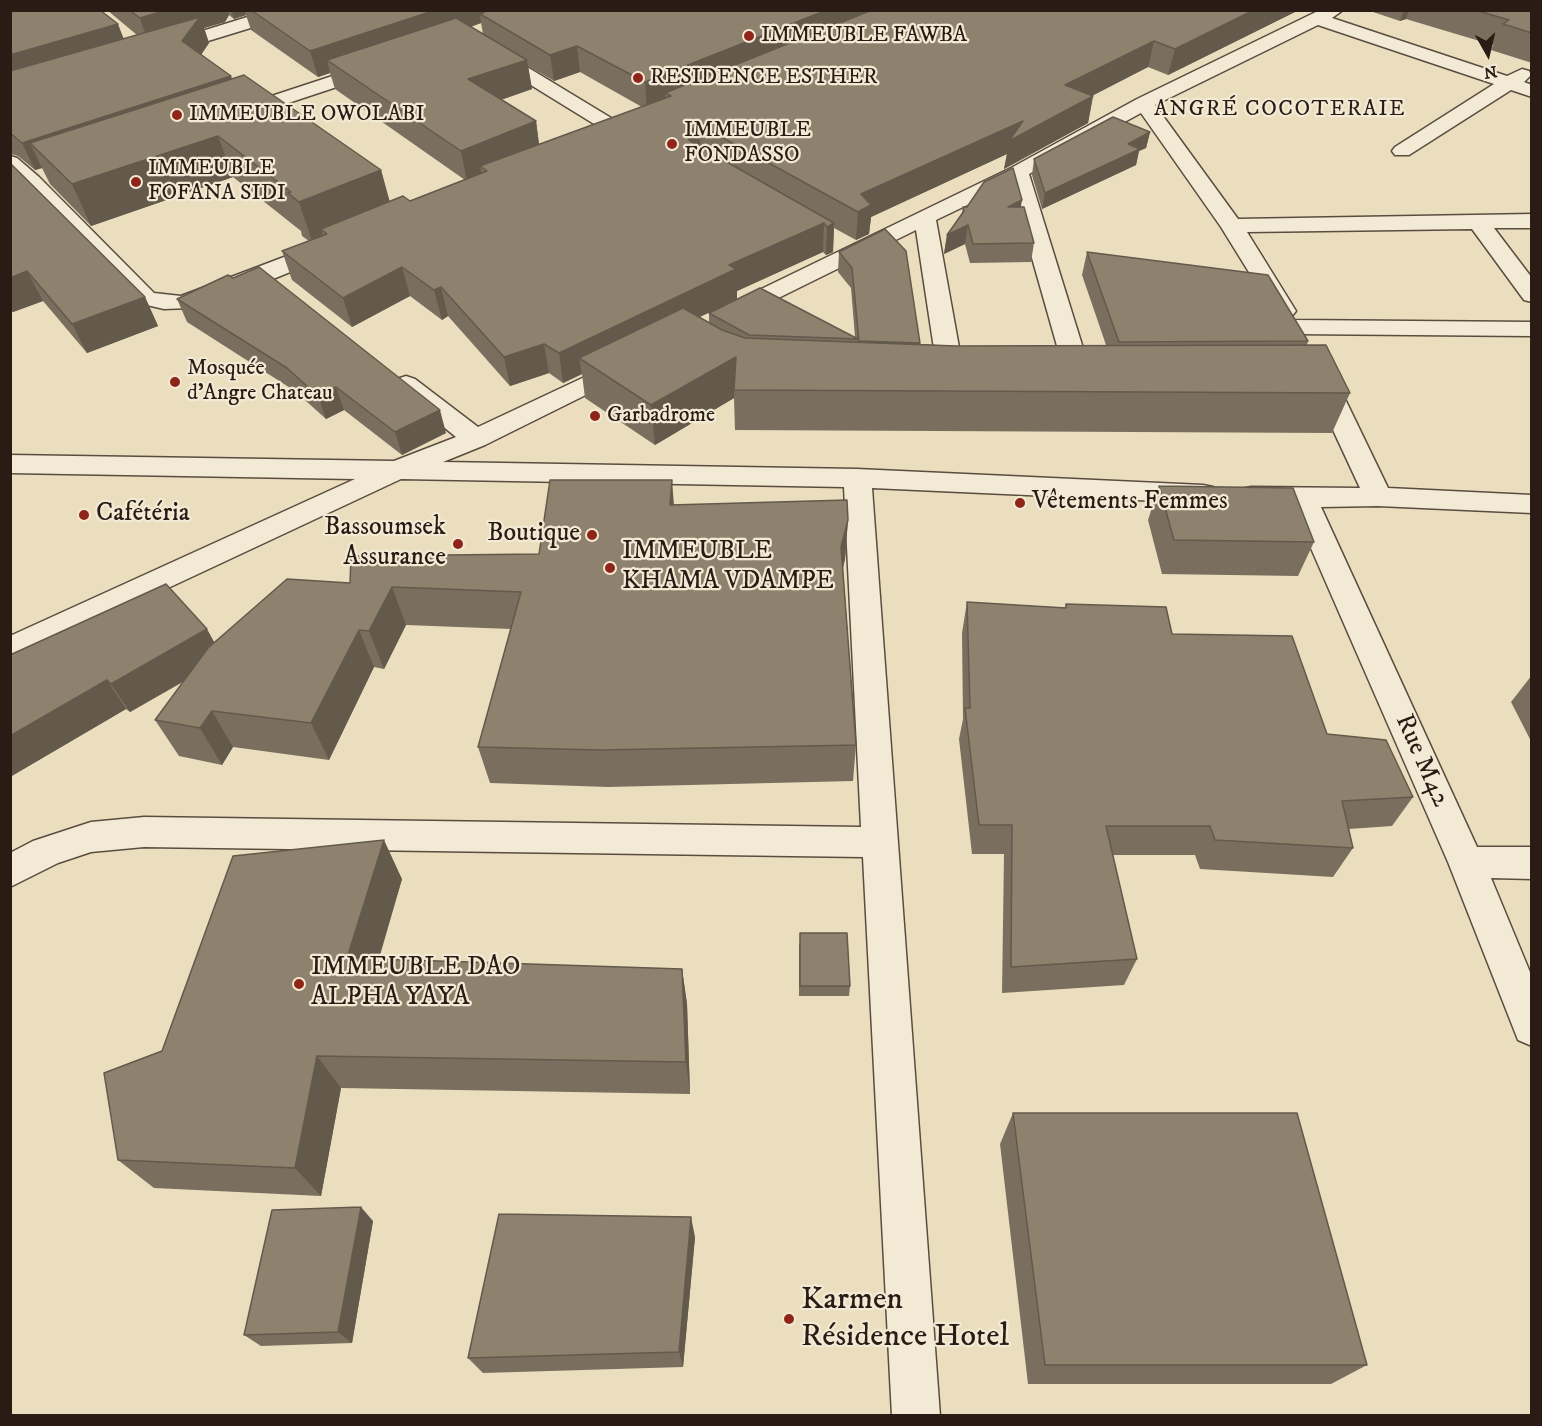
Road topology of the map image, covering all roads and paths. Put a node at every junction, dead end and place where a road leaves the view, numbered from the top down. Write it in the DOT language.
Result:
graph roads {
  1 [pos="290,10"];
  2 [pos="1326,15"];
  3 [pos="476,44"];
  4 [pos="147,54"];
  5 [pos="397,60"];
  6 [pos="1532,69"];
  7 [pos="1509,83"];
  8 [pos="1532,91"];
  9 [pos="1144,103"];
  10 [pos="215,121"];
  11 [pos="597,140"];
  12 [pos="1402,151"];
  13 [pos="10,162"];
  14 [pos="1018,172"];
  15 [pos="55,173"];
  16 [pos="32,181"];
  17 [pos="925,219"];
  18 [pos="1532,221"];
  19 [pos="1478,222"];
  20 [pos="1232,226"];
  21 [pos="834,240"];
  22 [pos="343,242"];
  23 [pos="855,252"];
  24 [pos="1532,295"];
  25 [pos="707,324"];
  26 [pos="1532,329"];
  27 [pos="1305,355"];
  28 [pos="644,356"];
  29 [pos="385,367"];
  30 [pos="1078,374"];
  31 [pos="951,375"];
  32 [pos="476,439"];
  33 [pos="10,464"];
  34 [pos="393,472"];
  35 [pos="857,478"];
  36 [pos="1378,497"];
  37 [pos="1303,498"];
  38 [pos="1532,504"];
  39 [pos="10,650"];
  40 [pos="879,842"];
  41 [pos="1466,862"];
  42 [pos="1532,863"];
  43 [pos="10,871"];
  44 [pos="1532,1027"];
  45 [pos="916,1416"];
  1 -- 4 [label="street"];
  2 -- 7 [label="street"];
  2 -- 9 [label="street"];
  3 -- 11 [label="street"];
  5 -- 10 [label="street"];
  6 -- 7 [label="street"];
  7 -- 8 [label="street"];
  7 -- 12 [label="street"];
  9 -- 14 [label="street"];
  9 -- 20 [label="street"];
  13 -- 16 [label="street"];
  14 -- 17 [label="street"];
  14 -- 30 [label="street"];
  15 -- 16 [label="street"];
  16 -- 22 [label="street"];
  17 -- 23 [label="street"];
  17 -- 31 [label="street"];
  18 -- 19 [label="street"];
  19 -- 20 [label="street"];
  19 -- 24 [label="street"];
  20 -- 27 [label="street"];
  21 -- 23 [label="street"];
  23 -- 25 [label="street"];
  26 -- 27 [label="street"];
  27 -- 36 [label="street"];
  28 -- 32 [label="street"];
  29 -- 32 [label="street"];
  32 -- 34 [label="street"];
  33 -- 34 [label="street"];
  34 -- 35 [label="street"];
  34 -- 39 [label="street"];
  35 -- 37 [label="street"];
  35 -- 40 [label="street"];
  36 -- 37 [label="street"];
  36 -- 38 [label="street"];
  37 -- 41 [label="street, Rue M42"];
  40 -- 43 [label="street"];
  40 -- 45 [label="street"];
  41 -- 42 [label="street"];
  41 -- 44 [label="street, Rue M42"];
}
